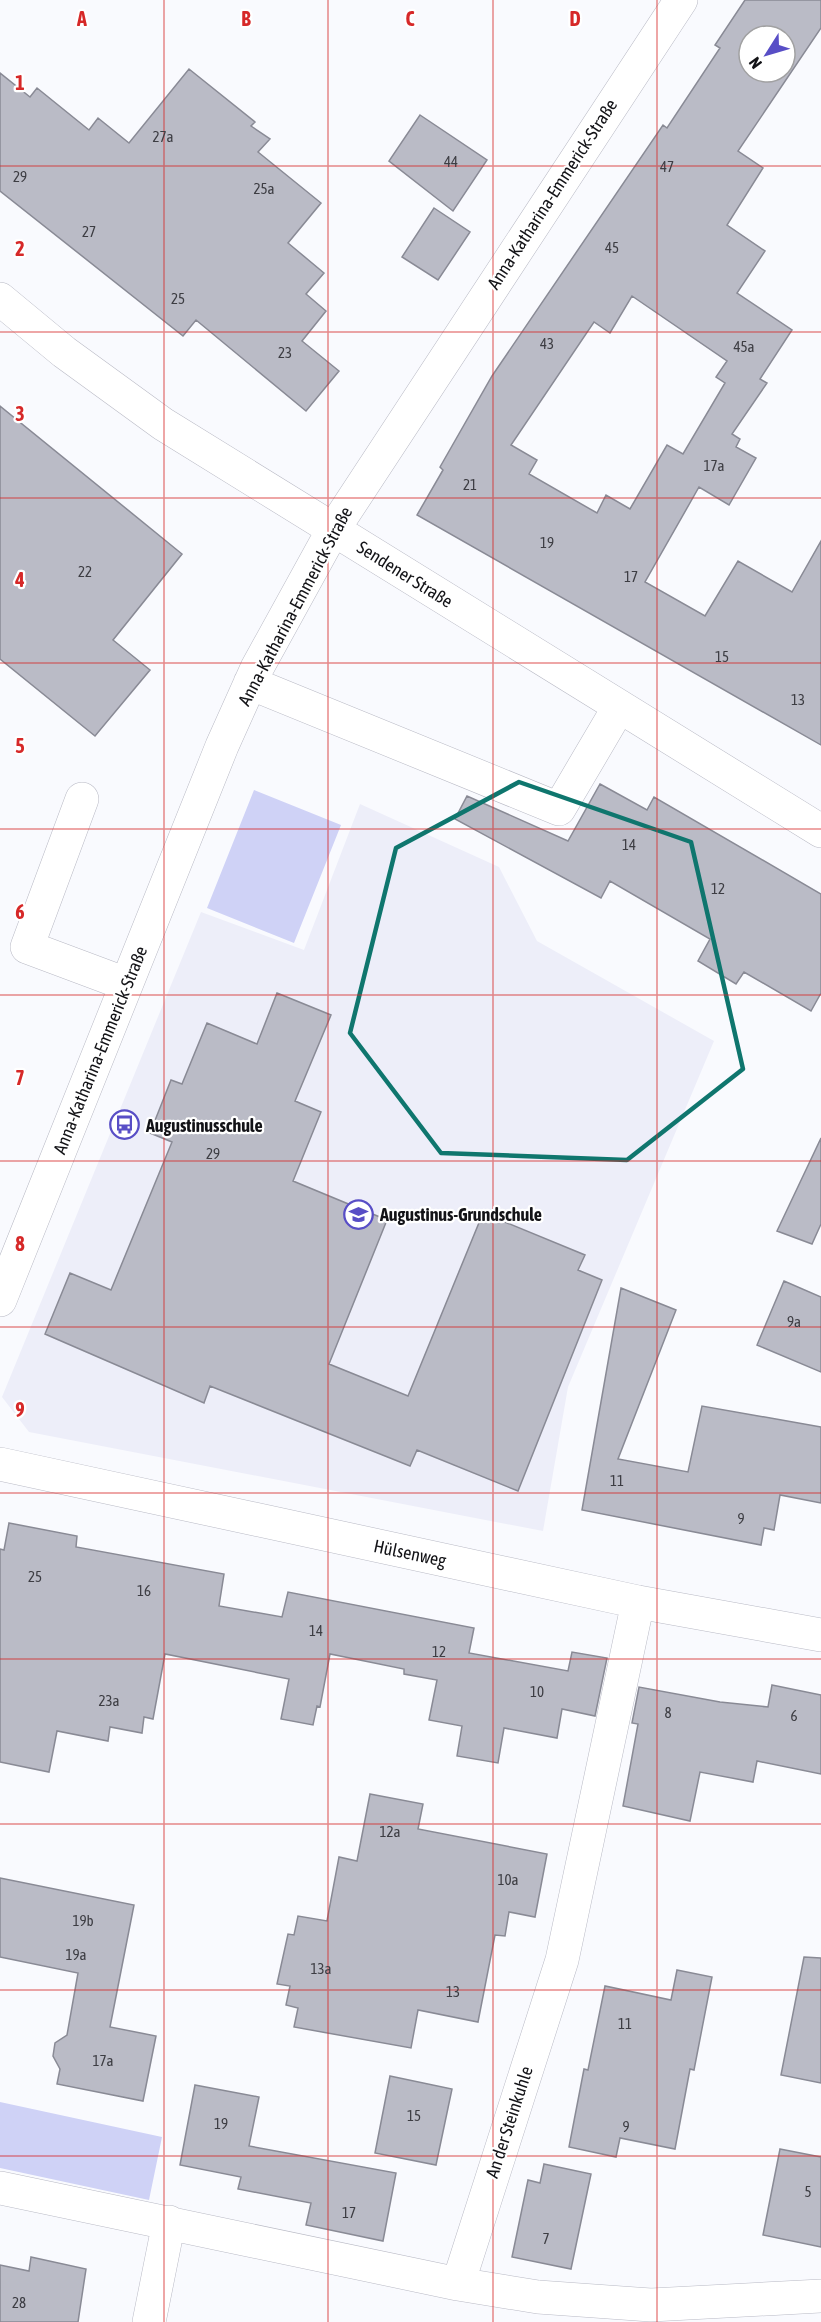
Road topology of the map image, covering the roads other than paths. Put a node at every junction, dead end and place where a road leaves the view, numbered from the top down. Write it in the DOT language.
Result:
graph roads {
  1 [pos="681,0"];
  2 [pos="0,299"];
  3 [pos="333,530"];
  4 [pos="250,683"];
  5 [pos="619,707"];
  6 [pos="82,799"];
  7 [pos="821,831"];
  8 [pos="126,984"];
  9 [pos="0,1300"];
  10 [pos="0,1464"];
  11 [pos="638,1602"];
  12 [pos="821,1635"];
  13 [pos="0,2188"];
  14 [pos="169,2222"];
  15 [pos="458,2284"];
  16 [pos="821,2296"];
  17 [pos="537,2310"];
  18 [pos="149,2322"];
  1 -- 3 [label="street, Anna-Katharina-Emmerick-Straße"];
  2 -- 3 [label="street, Sendener Straße"];
  3 -- 4 [label="street, Anna-Katharina-Emmerick-Straße"];
  3 -- 5 [label="street, Sendener Straße"];
  4 -- 5 [label="street"];
  4 -- 8 [label="street, Anna-Katharina-Emmerick-Straße"];
  5 -- 7 [label="street, Sendener Straße"];
  6 -- 8 [label="street"];
  8 -- 9 [label="street, Anna-Katharina-Emmerick-Straße"];
  10 -- 11 [label="street, Hülsenweg"];
  11 -- 12 [label="street, Hülsenweg"];
  11 -- 15 [label="street, An der Steinkuhle"];
  13 -- 14 [label="street"];
  14 -- 15 [label="street"];
  14 -- 18 [label="street"];
  15 -- 17 [label="street"];
  16 -- 17 [label="street"];
}
